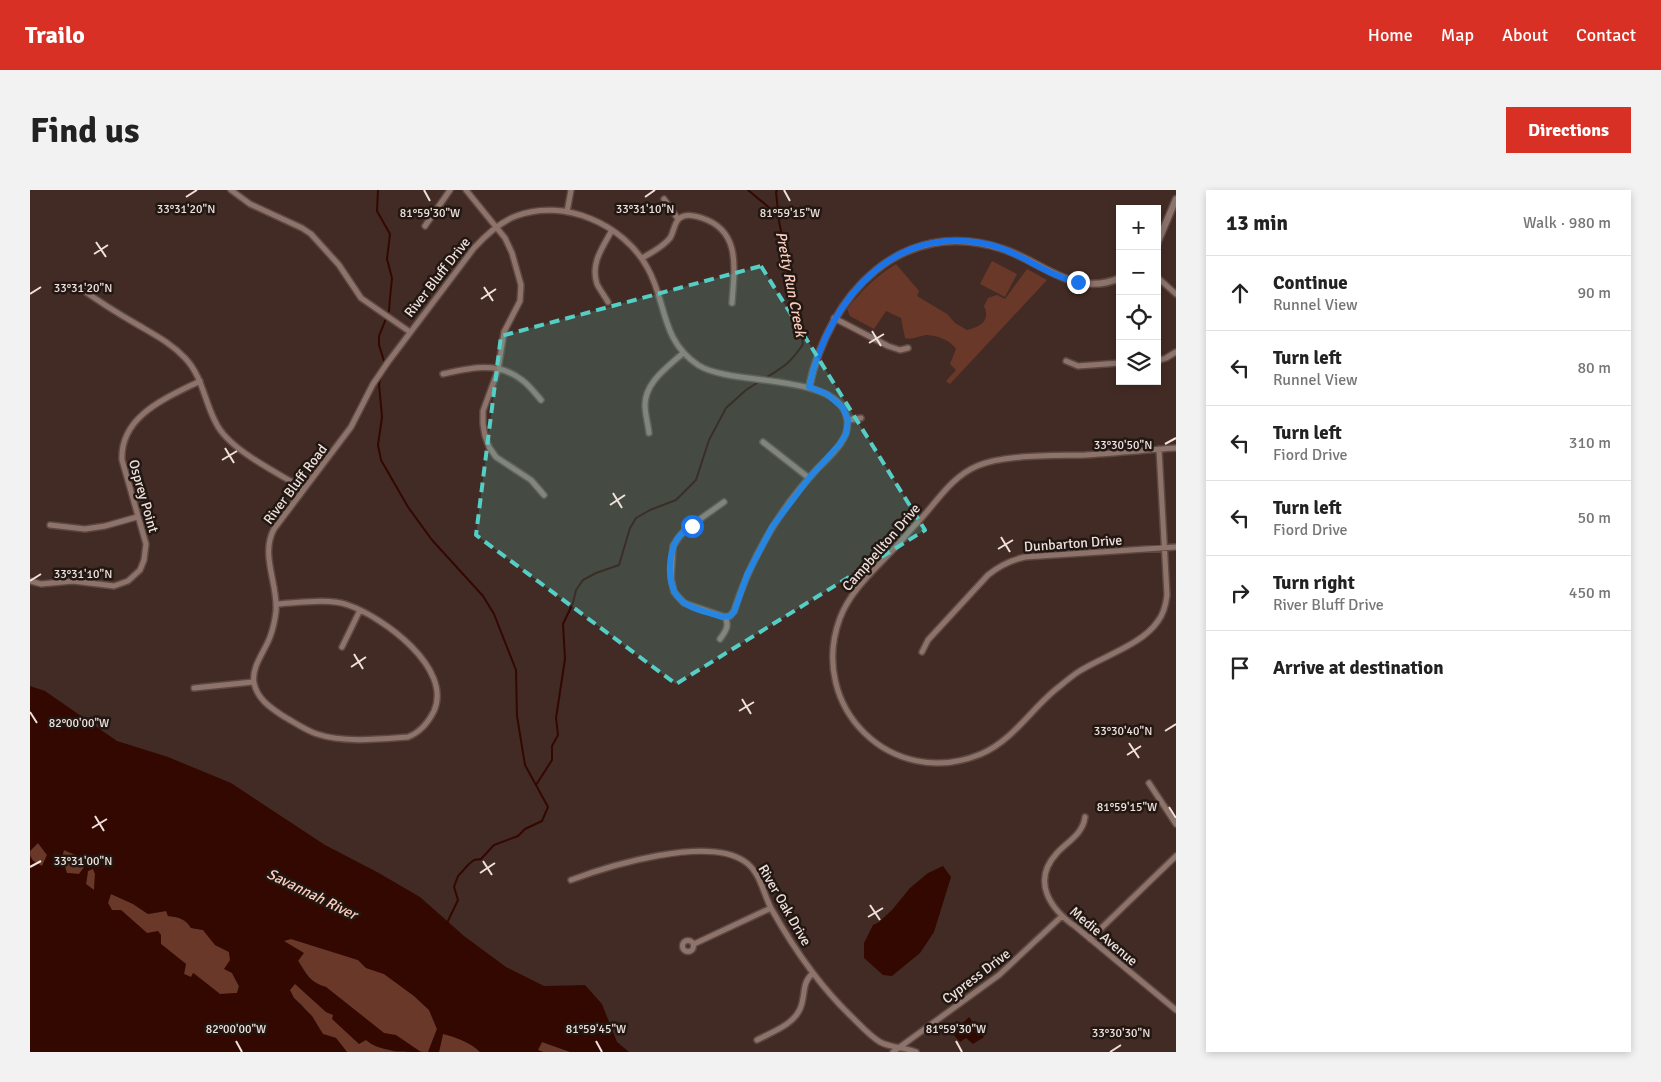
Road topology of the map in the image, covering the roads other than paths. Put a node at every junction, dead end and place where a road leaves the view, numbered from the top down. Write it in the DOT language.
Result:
graph roads {
  1 [pos="231,190"];
  2 [pos="450,190"];
  3 [pos="466,190"];
  4 [pos="571,190"];
  5 [pos="664,199"];
  6 [pos="1176,199"];
  7 [pos="567,212"];
  8 [pos="678,219"];
  9 [pos="425,226"];
  10 [pos="497,228"];
  11 [pos="612,230"];
  12 [pos="1161,235"];
  13 [pos="642,258"];
  14 [pos="1116,279"];
  15 [pos="1161,281"];
  16 [pos="83,290"];
  17 [pos="1176,294"];
  18 [pos="608,302"];
  19 [pos="732,303"];
  20 [pos="834,318"];
  21 [pos="410,332"];
  22 [pos="908,348"];
  23 [pos="1176,352"];
  24 [pos="683,353"];
  25 [pos="1161,360"];
  26 [pos="1066,361"];
  27 [pos="1116,363"];
  28 [pos="498,370"];
  29 [pos="443,374"];
  30 [pos="200,381"];
  31 [pos="809,387"];
  32 [pos="541,400"];
  33 [pos="359,413"];
  34 [pos="861,418"];
  35 [pos="848,420"];
  36 [pos="649,432"];
  37 [pos="763,442"];
  38 [pos="1176,448"];
  39 [pos="1159,449"];
  40 [pos="809,478"];
  41 [pos="304,489"];
  42 [pos="544,495"];
  43 [pos="724,502"];
  44 [pos="137,517"];
  45 [pos="50,525"];
  46 [pos="1176,547"];
  47 [pos="1165,548"];
  48 [pos="30,581"];
  49 [pos="276,604"];
  50 [pos="360,610"];
  51 [pos="725,617"];
  52 [pos="720,639"];
  53 [pos="342,647"];
  54 [pos="922,652"];
  55 [pos="253,682"];
  56 [pos="194,688"];
  57 [pos="1149,783"];
  58 [pos="1085,818"];
  59 [pos="1176,824"];
  60 [pos="1176,856"];
  61 [pos="571,880"];
  62 [pos="771,908"];
  63 [pos="1062,916"];
  64 [pos="1090,939"];
  65 [pos="694,944"];
  66 [pos="813,973"];
  67 [pos="1175,1007"];
  68 [pos="757,1040"];
  69 [pos="899,1048"];
  70 [pos="893,1052"];
  71 [pos="916,1052"];
  1 -- 21 [label="street"];
  2 -- 9 [label="street"];
  3 -- 10 [label="street"];
  4 -- 7 [label="street"];
  5 -- 8 [label="street"];
  6 -- 12 [label="street"];
  7 -- 10 [label="street, River Bluff Drive"];
  7 -- 11 [label="street, River Bluff Drive"];
  8 -- 13 [label="street"];
  8 -- 19 [label="street"];
  10 -- 21 [label="street, River Bluff Drive"];
  10 -- 28 [label="street"];
  11 -- 13 [label="street, River Bluff Drive"];
  11 -- 18 [label="street"];
  13 -- 24 [label="street, River Bluff Drive"];
  14 -- 20 [label="street"];
  15 -- 17 [label="street"];
  16 -- 30 [label="street"];
  20 -- 22 [label="street"];
  20 -- 31 [label="street"];
  21 -- 33 [label="street, River Bluff Drive"];
  23 -- 25 [label="street"];
  24 -- 31 [label="street, River Bluff Drive"];
  24 -- 36 [label="street"];
  26 -- 27 [label="street"];
  28 -- 29 [label="street"];
  28 -- 32 [label="street"];
  28 -- 42 [label="street"];
  30 -- 41 [label="street"];
  30 -- 44 [label="street, Osprey Point"];
  31 -- 35 [label="street, River Bluff Drive"];
  33 -- 41 [label="street, River Bluff Road"];
  34 -- 35 [label="street"];
  35 -- 40 [label="street"];
  37 -- 40 [label="street"];
  38 -- 39 [label="street, Campbellton Drive"];
  39 -- 47 [label="street, Campbellton Drive"];
  39 -- 47 [label="street, Campbellton Drive"];
  40 -- 51 [label="street"];
  41 -- 49 [label="street, River Bluff Road"];
  43 -- 51 [label="street"];
  44 -- 45 [label="street"];
  44 -- 48 [label="street, Osprey Point"];
  46 -- 47 [label="street, Dunbarton Drive"];
  47 -- 54 [label="street, Dunbarton Drive"];
  49 -- 50 [label="street"];
  49 -- 55 [label="street, River Bluff Road"];
  50 -- 53 [label="street"];
  50 -- 55 [label="street"];
  51 -- 52 [label="street"];
  55 -- 56 [label="street"];
  57 -- 59 [label="street"];
  58 -- 63 [label="street, Medie Avenue"];
  60 -- 64 [label="street"];
  61 -- 62 [label="street, River Oak Drive"];
  62 -- 65 [label="street"];
  62 -- 66 [label="street, River Oak Drive"];
  63 -- 64 [label="street, Medie Avenue"];
  63 -- 69 [label="street, Cypress Drive"];
  64 -- 67 [label="street, Medie Avenue"];
  66 -- 68 [label="street"];
  66 -- 69 [label="street, River Oak Drive"];
  69 -- 70 [label="street, Cypress Drive"];
  69 -- 71 [label="street, River Oak Drive"];
}
